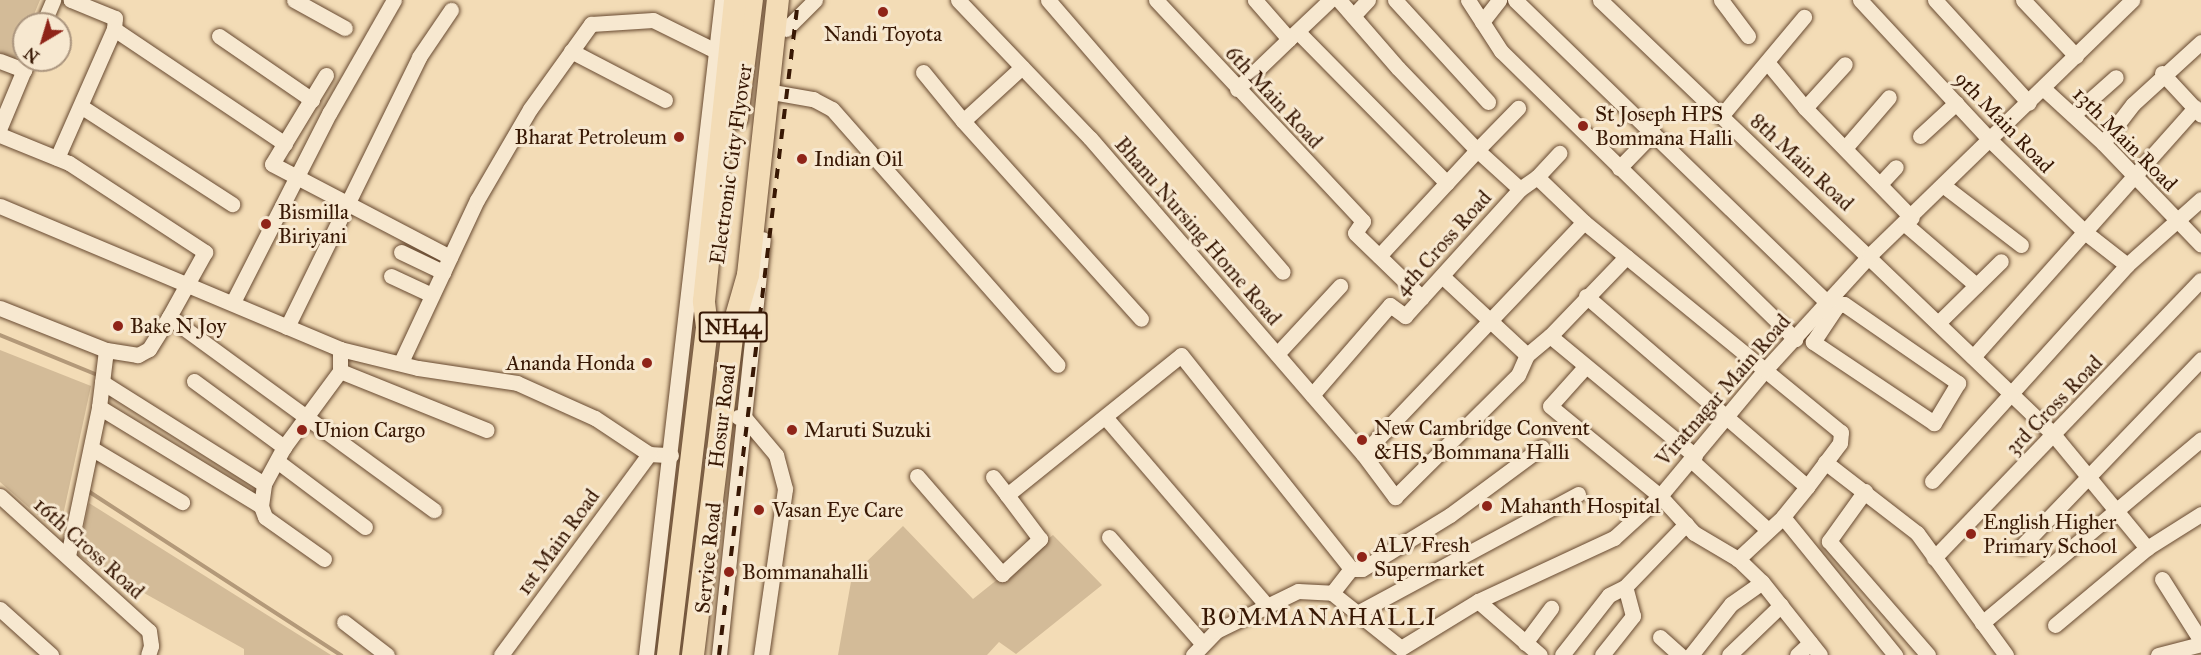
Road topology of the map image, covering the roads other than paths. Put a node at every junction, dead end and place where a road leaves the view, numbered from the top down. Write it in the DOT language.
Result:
graph roads {
  1 [pos="71,0"];
  2 [pos="294,0"];
  3 [pos="394,0"];
  4 [pos="722,0"];
  5 [pos="735,0"];
  6 [pos="752,0"];
  7 [pos="766,0"];
  8 [pos="778,0"];
  9 [pos="789,0"];
  10 [pos="815,0"];
  11 [pos="1048,0"];
  12 [pos="1156,0"];
  13 [pos="1255,0"];
  14 [pos="1330,0"];
  15 [pos="1340,0"];
  16 [pos="1368,0"];
  17 [pos="1395,0"];
  18 [pos="1468,0"];
  19 [pos="1499,0"];
  20 [pos="1515,0"];
  21 [pos="1600,0"];
  22 [pos="1721,0"];
  23 [pos="1860,0"];
  24 [pos="1935,0"];
  25 [pos="2023,0"];
  26 [pos="966,2"];
  27 [pos="2124,3"];
  28 [pos="451,10"];
  29 [pos="1353,15"];
  30 [pos="1804,17"];
  31 [pos="1482,22"];
  32 [pos="345,28"];
  33 [pos="114,29"];
  34 [pos="786,29"];
  35 [pos="219,36"];
  36 [pos="1294,36"];
  37 [pos="1748,36"];
  38 [pos="2201,42"];
  39 [pos="571,51"];
  40 [pos="716,51"];
  41 [pos="2076,56"];
  42 [pos="1767,62"];
  43 [pos="1845,64"];
  44 [pos="1022,67"];
  45 [pos="23,72"];
  46 [pos="923,72"];
  47 [pos="2162,73"];
  48 [pos="326,75"];
  49 [pos="2116,77"];
  50 [pos="2044,88"];
  51 [pos="1237,89"];
  52 [pos="778,93"];
  53 [pos="1889,97"];
  54 [pos="312,100"];
  55 [pos="665,100"];
  56 [pos="1488,102"];
  57 [pos="1956,103"];
  58 [pos="2030,103"];
  59 [pos="82,107"];
  60 [pos="1518,108"];
  61 [pos="1805,108"];
  62 [pos="2198,111"];
  63 [pos="1722,115"];
  64 [pos="2073,115"];
  65 [pos="963,121"];
  66 [pos="0,127"];
  67 [pos="1653,133"];
  68 [pos="0,135"];
  69 [pos="1920,136"];
  70 [pos="1991,141"];
  71 [pos="2103,143"];
  72 [pos="285,144"];
  73 [pos="1845,148"];
  74 [pos="1477,150"];
  75 [pos="1559,153"];
  76 [pos="57,158"];
  77 [pos="1896,167"];
  78 [pos="1619,168"];
  79 [pos="2134,176"];
  80 [pos="1537,177"];
  81 [pos="297,180"];
  82 [pos="1446,183"];
  83 [pos="1880,184"];
  84 [pos="1944,186"];
  85 [pos="1520,189"];
  86 [pos="2201,199"];
  87 [pos="232,204"];
  88 [pos="345,205"];
  89 [pos="0,206"];
  90 [pos="1909,221"];
  91 [pos="1584,222"];
  92 [pos="2178,222"];
  93 [pos="2086,233"];
  94 [pos="2021,245"];
  95 [pos="2201,245"];
  96 [pos="401,252"];
  97 [pos="1870,255"];
  98 [pos="1379,256"];
  99 [pos="1626,256"];
  100 [pos="450,257"];
  101 [pos="2001,261"];
  102 [pos="2127,265"];
  103 [pos="443,272"];
  104 [pos="1283,272"];
  105 [pos="391,276"];
  106 [pos="1442,276"];
  107 [pos="2201,280"];
  108 [pos="1976,285"];
  109 [pos="185,286"];
  110 [pos="1340,286"];
  111 [pos="432,295"];
  112 [pos="1586,296"];
  113 [pos="1422,298"];
  114 [pos="233,302"];
  115 [pos="0,308"];
  116 [pos="1824,311"];
  117 [pos="170,317"];
  118 [pos="1490,317"];
  119 [pos="1141,319"];
  120 [pos="1938,323"];
  121 [pos="287,327"];
  122 [pos="707,327"];
  123 [pos="733,327"];
  124 [pos="1550,336"];
  125 [pos="1795,339"];
  126 [pos="340,349"];
  127 [pos="105,350"];
  128 [pos="1277,354"];
  129 [pos="1527,355"];
  130 [pos="1973,357"];
  131 [pos="2201,359"];
  132 [pos="401,362"];
  133 [pos="1059,364"];
  134 [pos="1585,368"];
  135 [pos="1765,370"];
  136 [pos="340,371"];
  137 [pos="194,381"];
  138 [pos="102,382"];
  139 [pos="1312,395"];
  140 [pos="2011,396"];
  141 [pos="99,407"];
  142 [pos="1727,415"];
  143 [pos="304,416"];
  144 [pos="733,416"];
  145 [pos="1106,418"];
  146 [pos="487,430"];
  147 [pos="2053,434"];
  148 [pos="2201,440"];
  149 [pos="284,447"];
  150 [pos="1542,447"];
  151 [pos="91,448"];
  152 [pos="648,454"];
  153 [pos="1363,454"];
  154 [pos="671,455"];
  155 [pos="1693,458"];
  156 [pos="277,461"];
  157 [pos="1825,462"];
  158 [pos="2090,475"];
  159 [pos="916,476"];
  160 [pos="993,477"];
  161 [pos="1932,481"];
  162 [pos="264,484"];
  163 [pos="1808,487"];
  164 [pos="1865,491"];
  165 [pos="1578,494"];
  166 [pos="1007,495"];
  167 [pos="0,496"];
  168 [pos="1660,496"];
  169 [pos="182,502"];
  170 [pos="261,506"];
  171 [pos="2117,509"];
  172 [pos="434,510"];
  173 [pos="2201,514"];
  174 [pos="1783,517"];
  175 [pos="1686,524"];
  176 [pos="365,527"];
  177 [pos="1768,530"];
  178 [pos="1109,537"];
  179 [pos="2021,547"];
  180 [pos="2147,548"];
  181 [pos="68,556"];
  182 [pos="324,558"];
  183 [pos="1934,558"];
  184 [pos="1737,559"];
  185 [pos="1351,569"];
  186 [pos="2162,579"];
  187 [pos="1762,582"];
  188 [pos="1625,587"];
  189 [pos="1332,593"];
  190 [pos="1478,601"];
  191 [pos="1781,605"];
  192 [pos="1267,606"];
  193 [pos="1551,608"];
  194 [pos="0,609"];
  195 [pos="1357,613"];
  196 [pos="344,622"];
  197 [pos="1982,623"];
  198 [pos="2055,625"];
  199 [pos="1810,643"];
  200 [pos="2201,643"];
  201 [pos="1198,650"];
  202 [pos="1530,650"];
  203 [pos="51,655"];
  204 [pos="148,655"];
  205 [pos="387,655"];
  206 [pos="501,655"];
  207 [pos="646,655"];
  208 [pos="668,655"];
  209 [pos="693,655"];
  210 [pos="719,655"];
  211 [pos="761,655"];
  212 [pos="1562,655"];
  213 [pos="1602,655"];
  214 [pos="1690,655"];
  215 [pos="1729,655"];
  216 [pos="1797,655"];
  217 [pos="1820,655"];
  218 [pos="1895,655"];
  219 [pos="1928,655"];
  220 [pos="2006,655"];
  221 [pos="2158,655"];
  1 -- 33 [label="street"];
  2 -- 32 [label="street"];
  3 -- 81 [label="street"];
  4 -- 40 [label="street"];
  5 -- 122 [label="highway, Hosur Road / NH44"];
  6 -- 122 [label="highway, Electronic City Flyover"];
  7 -- 123 [label="highway, Electronic City Flyover"];
  8 -- 123 [label="highway, Hosur Road / NH44"];
  9 -- 34 [label="street, Service Road"];
  10 -- 34 [label="street"];
  11 -- 104 [label="street"];
  12 -- 51 [label="street, 6th Main Road"];
  13 -- 36 [label="street"];
  14 -- 36 [label="street"];
  15 -- 29 [label="street"];
  16 -- 29 [label="street"];
  17 -- 56 [label="street"];
  18 -- 31 [label="street"];
  19 -- 31 [label="street"];
  20 -- 67 [label="street"];
  21 -- 63 [label="street, 8th Main Road"];
  22 -- 37 [label="street"];
  23 -- 57 [label="street, 9th Main Road"];
  24 -- 58 [label="street"];
  25 -- 41 [label="street"];
  26 -- 44 [label="street, Bhanu Nursing Home Road"];
  27 -- 41 [label="street, Viratnagar Main Road"];
  28 -- 88 [label="street"];
  29 -- 74 [label="street"];
  30 -- 42 [label="street"];
  31 -- 78 [label="street"];
  33 -- 59 [label="street"];
  33 -- 72 [label="street"];
  34 -- 52 [label="street, Service Road"];
  35 -- 54 [label="street"];
  36 -- 51 [label="street"];
  36 -- 82 [label="street"];
  38 -- 47 [label="street"];
  39 -- 40 [label="street"];
  39 -- 55 [label="street"];
  39 -- 100 [label="street"];
  40 -- 154 [label="street"];
  41 -- 50 [label="street, Viratnagar Main Road"];
  42 -- 61 [label="street"];
  42 -- 63 [label="street"];
  43 -- 61 [label="street"];
  44 -- 65 [label="street"];
  44 -- 128 [label="street, Bhanu Nursing Home Road"];
  45 -- 66 [label="street"];
  46 -- 65 [label="street"];
  47 -- 62 [label="street"];
  47 -- 71 [label="street"];
  48 -- 54 [label="street"];
  49 -- 64 [label="street"];
  50 -- 58 [label="street, Viratnagar Main Road"];
  50 -- 64 [label="street, 13th Main Road"];
  51 -- 98 [label="street, 6th Main Road"];
  52 -- 133 [label="street"];
  52 -- 144 [label="street, Service Road"];
  53 -- 73 [label="street"];
  54 -- 72 [label="street"];
  57 -- 69 [label="street"];
  57 -- 70 [label="street, 9th Main Road"];
  58 -- 70 [label="street, Viratnagar Main Road"];
  59 -- 76 [label="street"];
  59 -- 87 [label="street"];
  60 -- 74 [label="street"];
  61 -- 73 [label="street"];
  62 -- 79 [label="street"];
  63 -- 97 [label="street, 8th Main Road"];
  64 -- 71 [label="street, 13th Main Road"];
  65 -- 119 [label="street"];
  67 -- 78 [label="street"];
  67 -- 116 [label="street"];
  68 -- 76 [label="street"];
  70 -- 84 [label="street, Viratnagar Main Road"];
  70 -- 93 [label="street, 9th Main Road"];
  71 -- 79 [label="street, 13th Main Road"];
  72 -- 81 [label="street"];
  73 -- 83 [label="street"];
  74 -- 82 [label="street"];
  74 -- 85 [label="street"];
  75 -- 80 [label="street, 4th Cross Road"];
  76 -- 109 [label="street"];
  77 -- 83 [label="street"];
  78 -- 125 [label="street"];
  79 -- 92 [label="street, 13th Main Road"];
  79 -- 93 [label="street"];
  80 -- 85 [label="street, 4th Cross Road"];
  80 -- 91 [label="street"];
  81 -- 88 [label="street"];
  81 -- 114 [label="street"];
  82 -- 98 [label="street"];
  83 -- 90 [label="street"];
  84 -- 90 [label="street, Viratnagar Main Road"];
  84 -- 94 [label="street"];
  85 -- 106 [label="street, 4th Cross Road"];
  86 -- 92 [label="street"];
  88 -- 100 [label="street"];
  88 -- 121 [label="street"];
  89 -- 109 [label="street"];
  90 -- 97 [label="street, Viratnagar Main Road"];
  90 -- 108 [label="street"];
  91 -- 99 [label="street"];
  91 -- 118 [label="street"];
  92 -- 95 [label="street, 13th Main Road"];
  92 -- 102 [label="street"];
  93 -- 102 [label="street, 9th Main Road"];
  93 -- 130 [label="street"];
  96 -- 103 [label="street"];
  97 -- 116 [label="street, Viratnagar Main Road"];
  97 -- 120 [label="street, 8th Main Road"];
  98 -- 113 [label="street"];
  99 -- 112 [label="street"];
  99 -- 135 [label="street"];
  100 -- 103 [label="street"];
  101 -- 108 [label="street"];
  102 -- 140 [label="street"];
  103 -- 111 [label="street"];
  105 -- 111 [label="street"];
  106 -- 113 [label="street, 4th Cross Road"];
  106 -- 118 [label="street"];
  107 -- 147 [label="street, 3rd Cross Road"];
  108 -- 120 [label="street"];
  109 -- 114 [label="street"];
  109 -- 117 [label="street"];
  110 -- 128 [label="street"];
  111 -- 132 [label="street"];
  112 -- 124 [label="street"];
  112 -- 142 [label="street"];
  113 -- 139 [label="street, 4th Cross Road"];
  114 -- 121 [label="street"];
  115 -- 127 [label="street"];
  116 -- 116 [label="street"];
  116 -- 125 [label="street, Viratnagar Main Road"];
  117 -- 127 [label="street"];
  117 -- 143 [label="street"];
  118 -- 129 [label="street"];
  118 -- 153 [label="street"];
  120 -- 130 [label="street, 8th Main Road"];
  121 -- 126 [label="street"];
  122 -- 208 [label="highway, Hosur Road / NH44"];
  123 -- 144 [label="highway, Hosur Road / NH44"];
  124 -- 129 [label="street"];
  124 -- 134 [label="street"];
  125 -- 135 [label="street, Viratnagar Main Road"];
  126 -- 132 [label="street"];
  126 -- 136 [label="street"];
  127 -- 138 [label="street"];
  128 -- 139 [label="street, Bhanu Nursing Home Road"];
  129 -- 153 [label="street, Bhanu Nursing Home Road"];
  130 -- 140 [label="street, 8th Main Road"];
  131 -- 158 [label="street"];
  132 -- 152 [label="street"];
  134 -- 155 [label="street"];
  134 -- 168 [label="street"];
  135 -- 142 [label="street, Viratnagar Main Road"];
  135 -- 157 [label="street"];
  136 -- 143 [label="street"];
  136 -- 146 [label="street"];
  137 -- 149 [label="street"];
  138 -- 141 [label="street"];
  138 -- 162 [label="street"];
  139 -- 153 [label="street, Bhanu Nursing Home Road"];
  140 -- 147 [label="street, 8th Main Road"];
  140 -- 161 [label="street"];
  141 -- 151 [label="street"];
  141 -- 170 [label="street"];
  142 -- 155 [label="street, Viratnagar Main Road"];
  142 -- 163 [label="street"];
  143 -- 149 [label="street"];
  143 -- 172 [label="street"];
  144 -- 209 [label="highway, Hosur Road / NH44"];
  144 -- 210 [label="street, Service Road"];
  144 -- 211 [label="street"];
  145 -- 166 [label="street"];
  145 -- 185 [label="street"];
  145 -- 192 [label="street"];
  147 -- 158 [label="street, 8th Main Road"];
  147 -- 183 [label="street, 3rd Cross Road"];
  148 -- 171 [label="street"];
  149 -- 156 [label="street"];
  150 -- 185 [label="street"];
  151 -- 169 [label="street"];
  151 -- 181 [label="street"];
  152 -- 154 [label="street"];
  152 -- 206 [label="street, 1st Main Road"];
  154 -- 207 [label="street"];
  155 -- 168 [label="street, Viratnagar Main Road"];
  155 -- 177 [label="street"];
  156 -- 162 [label="street"];
  156 -- 176 [label="street"];
  157 -- 163 [label="street"];
  157 -- 164 [label="street"];
  158 -- 171 [label="street, 8th Main Road"];
  158 -- 179 [label="street"];
  159 -- 166 [label="street"];
  160 -- 166 [label="street"];
  162 -- 170 [label="street"];
  163 -- 174 [label="street"];
  164 -- 183 [label="street"];
  164 -- 219 [label="street"];
  165 -- 195 [label="street"];
  167 -- 181 [label="street, 16th Cross Road"];
  168 -- 175 [label="street"];
  168 -- 190 [label="street, Viratnagar Main Road"];
  170 -- 182 [label="street"];
  171 -- 180 [label="street, 8th Main Road"];
  171 -- 197 [label="street"];
  173 -- 180 [label="street"];
  174 -- 177 [label="street"];
  174 -- 218 [label="street"];
  175 -- 184 [label="street"];
  175 -- 188 [label="street"];
  177 -- 184 [label="street"];
  178 -- 201 [label="street"];
  180 -- 198 [label="street"];
  181 -- 204 [label="street, 16th Cross Road"];
  183 -- 197 [label="street"];
  184 -- 187 [label="street"];
  185 -- 189 [label="street"];
  186 -- 200 [label="street"];
  187 -- 191 [label="street"];
  187 -- 214 [label="street"];
  188 -- 212 [label="street"];
  188 -- 213 [label="street"];
  189 -- 192 [label="street"];
  189 -- 195 [label="street, Viratnagar Main Road"];
  190 -- 195 [label="street, Viratnagar Main Road"];
  190 -- 202 [label="street"];
  191 -- 199 [label="street"];
  191 -- 215 [label="street"];
  192 -- 201 [label="street"];
  193 -- 202 [label="street"];
  194 -- 203 [label="street"];
  196 -- 205 [label="street"];
  197 -- 220 [label="street"];
  199 -- 216 [label="street"];
  199 -- 217 [label="street"];
  200 -- 221 [label="street"];
}
